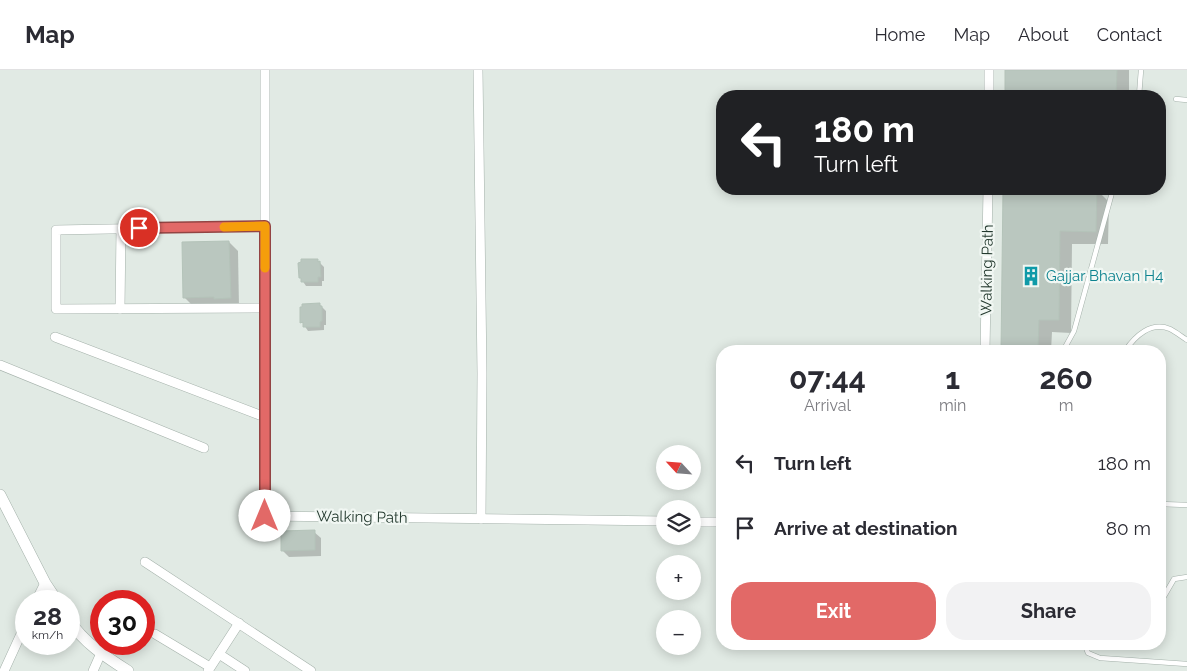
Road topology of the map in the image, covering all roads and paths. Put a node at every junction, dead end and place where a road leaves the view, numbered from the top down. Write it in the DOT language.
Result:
graph roads {
  1 [pos="265,70"];
  2 [pos="478,70"];
  3 [pos="989,70"];
  4 [pos="1141,70"];
  5 [pos="989,90"];
  6 [pos="1139,90"];
  7 [pos="1176,99"];
  8 [pos="1187,100"];
  9 [pos="988,195"];
  10 [pos="1111,195"];
  11 [pos="265,226"];
  12 [pos="121,229"];
  13 [pos="120,308"];
  14 [pos="265,308"];
  15 [pos="55,337"];
  16 [pos="1187,340"];
  17 [pos="985,345"];
  18 [pos="1066,345"];
  19 [pos="1130,345"];
  20 [pos="0,365"];
  21 [pos="265,417"];
  22 [pos="204,448"];
  23 [pos="0,496"];
  24 [pos="1166,504"];
  25 [pos="1187,505"];
  26 [pos="480,519"];
  27 [pos="656,521"];
  28 [pos="701,522"];
  29 [pos="716,522"];
  30 [pos="145,562"];
  31 [pos="1187,578"];
  32 [pos="45,583"];
  33 [pos="42,590"];
  34 [pos="50,590"];
  35 [pos="1166,593"];
  36 [pos="239,623"];
  37 [pos="155,634"];
  38 [pos="80,635"];
  39 [pos="90,644"];
  40 [pos="15,647"];
  41 [pos="1087,650"];
  42 [pos="219,654"];
  43 [pos="100,655"];
  44 [pos="104,655"];
  45 [pos="1187,664"];
  46 [pos="209,669"];
  47 [pos="4,671"];
  48 [pos="93,671"];
  49 [pos="128,671"];
  50 [pos="246,671"];
  51 [pos="311,671"];
  1 -- 11 [label="street, Walking Path"];
  2 -- 26 [label="street"];
  3 -- 5 [label="street"];
  4 -- 6 [label="lane"];
  7 -- 8 [label="lane"];
  9 -- 17 [label="street, Walking Path"];
  10 -- 18 [label="lane"];
  11 -- 12 [label="street"];
  11 -- 14 [label="street, Walking Path"];
  12 -- 13 [label="street"];
  12 -- 13 [label="street"];
  13 -- 14 [label="street"];
  14 -- 21 [label="street, Walking Path"];
  15 -- 21 [label="street"];
  16 -- 19 [label="lane"];
  20 -- 22 [label="street"];
  21 -- 26 [label="street, Walking Path"];
  23 -- 32 [label="street"];
  24 -- 25 [label="lane"];
  26 -- 27 [label="street, Walking Path"];
  28 -- 29 [label="street"];
  30 -- 36 [label="street"];
  31 -- 35 [label="lane"];
  32 -- 33 [label="street"];
  32 -- 34 [label="street"];
  36 -- 42 [label="street"];
  36 -- 51 [label="street"];
  37 -- 46 [label="street"];
  38 -- 39 [label="street"];
  40 -- 47 [label="street"];
  41 -- 45 [label="lane"];
  42 -- 46 [label="street"];
  42 -- 50 [label="street"];
  43 -- 48 [label="street"];
  44 -- 49 [label="street"];
}
